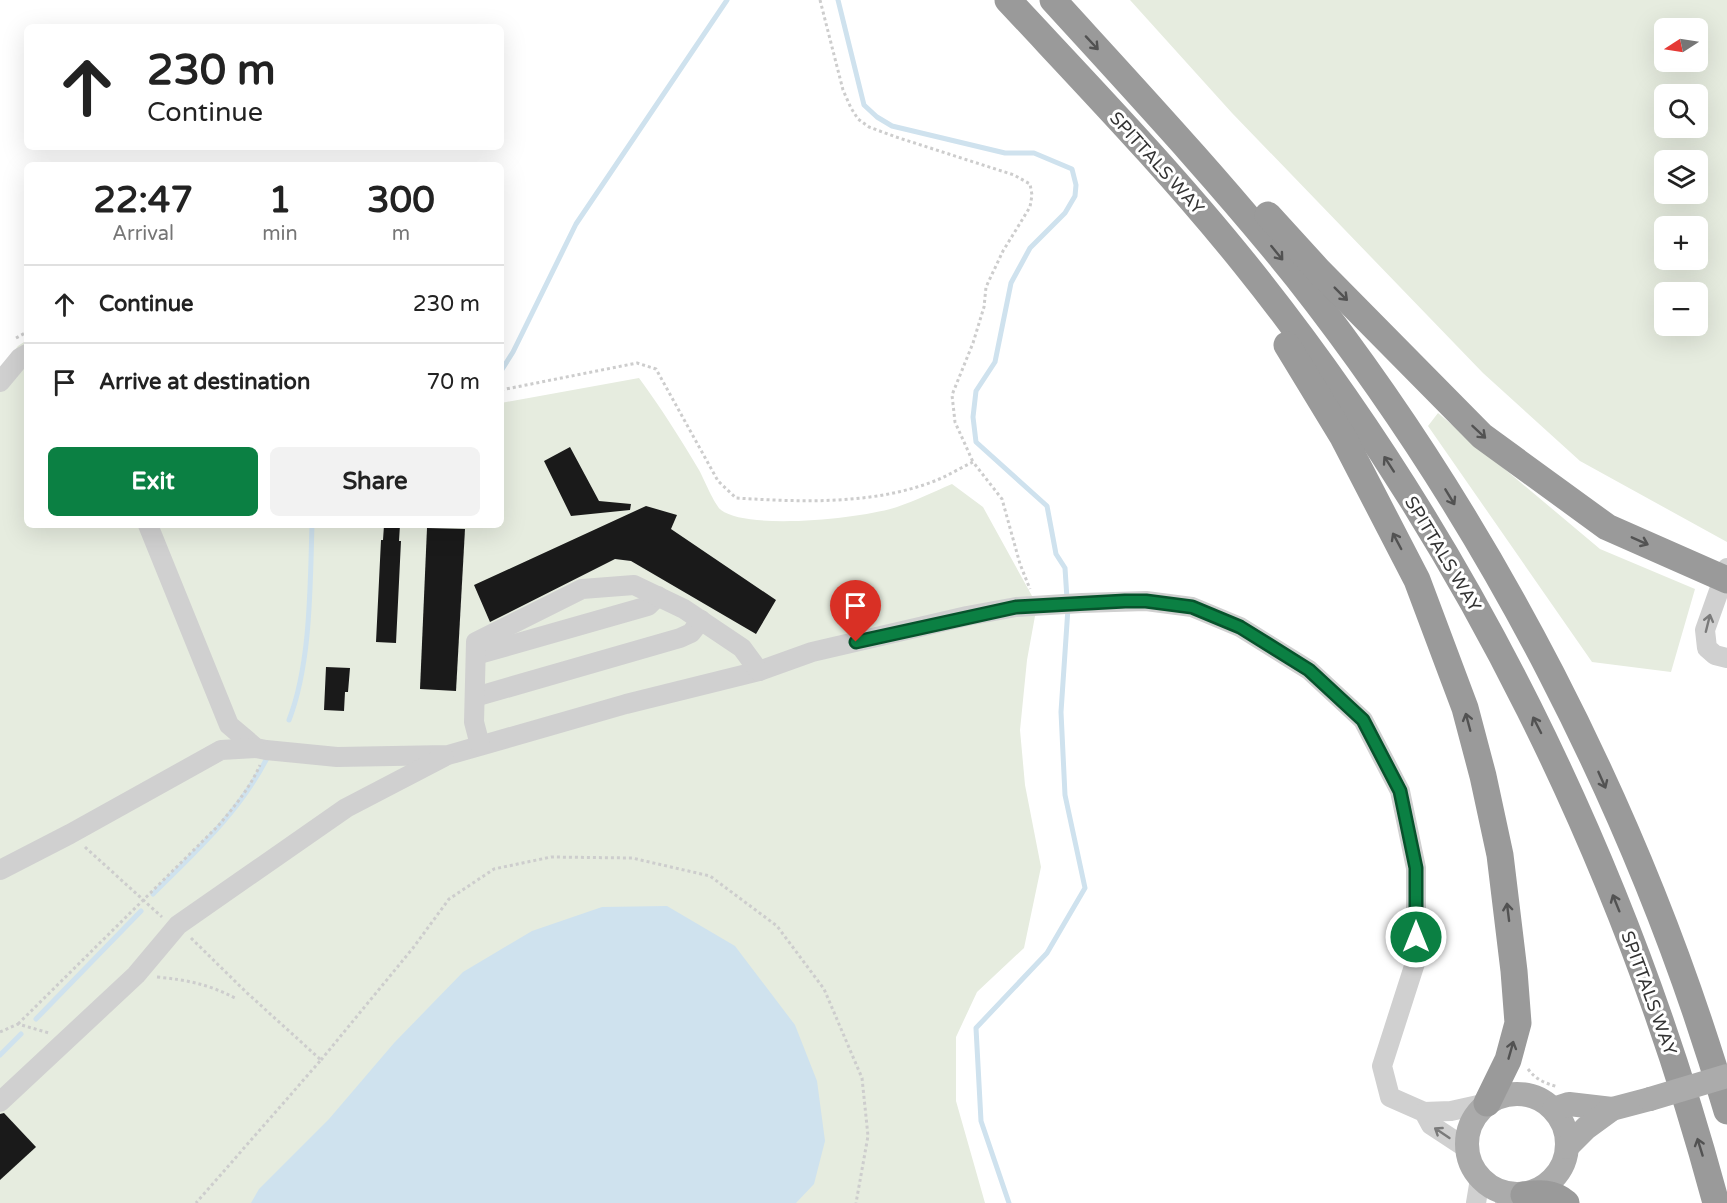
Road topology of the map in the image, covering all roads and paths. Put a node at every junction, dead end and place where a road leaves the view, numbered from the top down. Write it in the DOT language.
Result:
graph roads {
  1 [pos="820,0"];
  2 [pos="1008,0"];
  3 [pos="1053,0"];
  4 [pos="1136,91"];
  5 [pos="1168,172"];
  6 [pos="24,356"];
  7 [pos="0,382"];
  8 [pos="504,389"];
  9 [pos="973,462"];
  10 [pos="149,528"];
  11 [pos="1725,575"];
  12 [pos="658,596"];
  13 [pos="1036,605"];
  14 [pos="701,620"];
  15 [pos="476,655"];
  16 [pos="1727,658"];
  17 [pos="759,671"];
  18 [pos="475,697"];
  19 [pos="480,745"];
  20 [pos="261,749"];
  21 [pos="448,755"];
  22 [pos="70,834"];
  23 [pos="0,870"];
  24 [pos="143,900"];
  25 [pos="178,925"];
  26 [pos="18,1024"];
  27 [pos="321,1060"];
  28 [pos="1727,1076"];
  29 [pos="0,1102"];
  30 [pos="1487,1103"];
  31 [pos="1554,1109"];
  32 [pos="1612,1109"];
  33 [pos="1727,1111"];
  34 [pos="1424,1112"];
  35 [pos="1567,1147"];
  36 [pos="1466,1149"];
  37 [pos="1480,1179"];
  38 [pos="1516,1198"];
  39 [pos="196,1203"];
  40 [pos="856,1203"];
  41 [pos="1476,1203"];
  42 [pos="1566,1203"];
  43 [pos="1716,1203"];
  1 -- 9 [label="path"];
  2 -- 5 [label="highway, SPITTALS WAY"];
  3 -- 4 [label="highway, SPITTALS WAY, one-way"];
  4 -- 11 [label="highway, one-way"];
  4 -- 33 [label="highway, SPITTALS WAY, one-way"];
  30 -- 5 [label="highway, one-way"];
  43 -- 5 [label="highway, SPITTALS WAY, one-way"];
  6 -- 7 [label="lane"];
  8 -- 9 [label="path"];
  9 -- 13 [label="path"];
  10 -- 20 [label="lane"];
  16 -- 11 [label="lane, one-way"];
  12 -- 14 [label="lane"];
  12 -- 15 [label="lane"];
  12 -- 15 [label="lane"];
  13 -- 17 [label="lane"];
  13 -- 34 [label="lane"];
  14 -- 17 [label="lane"];
  14 -- 18 [label="lane"];
  15 -- 18 [label="lane"];
  17 -- 19 [label="lane"];
  18 -- 19 [label="lane"];
  19 -- 21 [label="lane"];
  20 -- 21 [label="lane"];
  20 -- 22 [label="lane"];
  20 -- 24 [label="path"];
  21 -- 25 [label="lane"];
  22 -- 23 [label="lane"];
  22 -- 24 [label="path"];
  24 -- 25 [label="path"];
  24 -- 26 [label="path"];
  25 -- 27 [label="path"];
  25 -- 29 [label="lane"];
  27 -- 39 [label="path"];
  27 -- 40 [label="path"];
  28 -- 32 [label="main road, bridge"];
  30 -- 31 [label="main road"];
  30 -- 34 [label="lane"];
  30 -- 36 [label="main road"];
  31 -- 32 [label="main road"];
  31 -- 35 [label="main road"];
  32 -- 35 [label="main road"];
  36 -- 34 [label="lane, one-way"];
  35 -- 38 [label="main road"];
  36 -- 37 [label="main road"];
  37 -- 38 [label="main road"];
  37 -- 41 [label="lane"];
  38 -- 42 [label="highway"];
}
